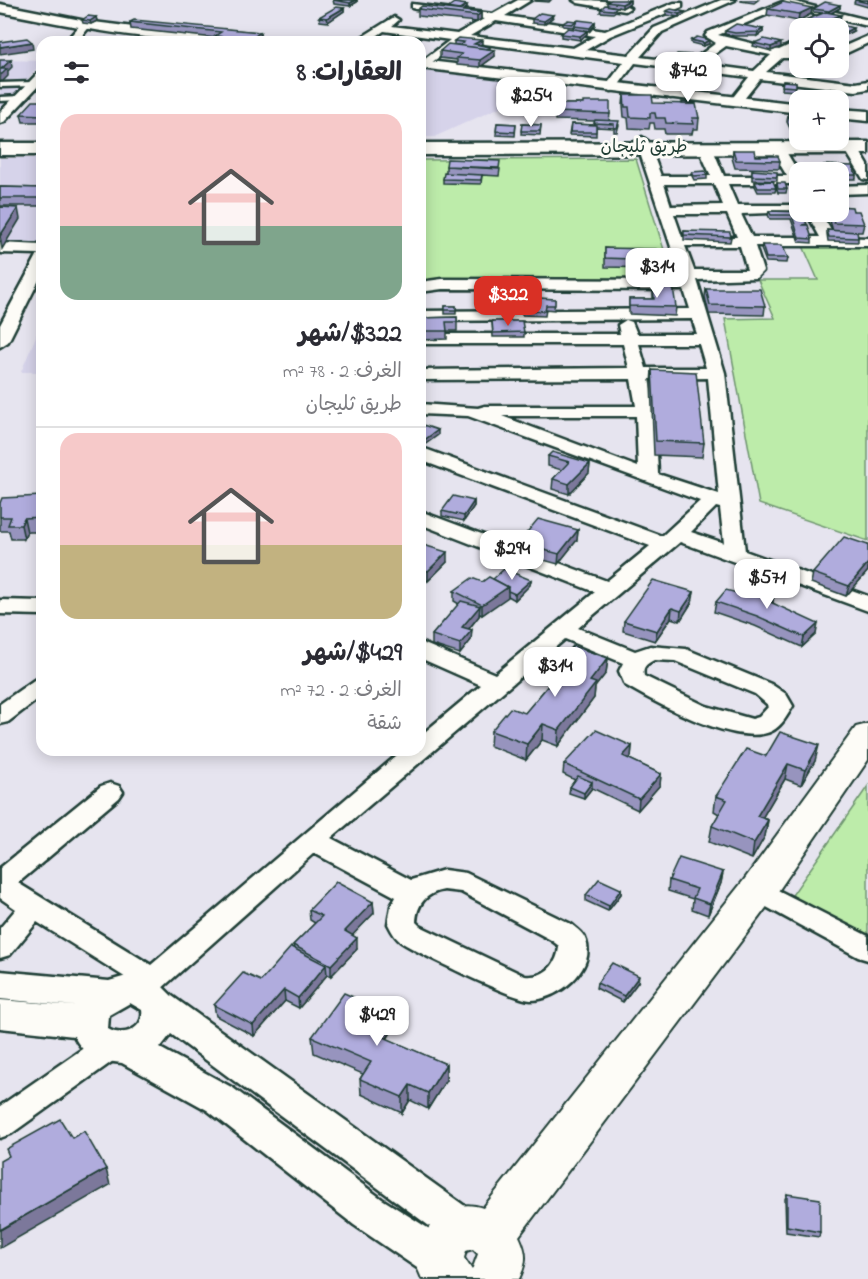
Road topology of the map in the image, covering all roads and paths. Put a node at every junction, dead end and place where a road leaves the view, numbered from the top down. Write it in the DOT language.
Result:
graph roads {
  1 [pos="426,0"];
  2 [pos="526,0"];
  3 [pos="578,0"];
  4 [pos="691,0"];
  5 [pos="730,0"];
  6 [pos="789,2"];
  7 [pos="416,6"];
  8 [pos="0,8"];
  9 [pos="625,8"];
  10 [pos="664,11"];
  11 [pos="495,18"];
  12 [pos="609,18"];
  13 [pos="845,18"];
  14 [pos="849,19"];
  15 [pos="868,23"];
  16 [pos="86,25"];
  17 [pos="383,28"];
  18 [pos="606,34"];
  19 [pos="76,36"];
  20 [pos="173,36"];
  21 [pos="370,36"];
  22 [pos="460,37"];
  23 [pos="868,39"];
  24 [pos="724,42"];
  25 [pos="789,48"];
  26 [pos="849,48"];
  27 [pos="576,51"];
  28 [pos="778,53"];
  29 [pos="789,56"];
  30 [pos="633,58"];
  31 [pos="426,61"];
  32 [pos="426,64"];
  33 [pos="693,65"];
  34 [pos="757,73"];
  35 [pos="36,79"];
  36 [pos="808,79"];
  37 [pos="36,81"];
  38 [pos="0,85"];
  39 [pos="868,85"];
  40 [pos="611,87"];
  41 [pos="670,94"];
  42 [pos="0,99"];
  43 [pos="21,99"];
  44 [pos="736,101"];
  45 [pos="789,108"];
  46 [pos="849,114"];
  47 [pos="868,116"];
  48 [pos="0,119"];
  49 [pos="0,142"];
  50 [pos="36,142"];
  51 [pos="426,142"];
  52 [pos="638,146"];
  53 [pos="862,146"];
  54 [pos="705,147"];
  55 [pos="777,148"];
  56 [pos="0,149"];
  57 [pos="36,149"];
  58 [pos="426,151"];
  59 [pos="789,168"];
  60 [pos="868,176"];
  61 [pos="656,180"];
  62 [pos="719,180"];
  63 [pos="789,183"];
  64 [pos="868,189"];
  65 [pos="849,190"];
  66 [pos="789,209"];
  67 [pos="666,210"];
  68 [pos="732,210"];
  69 [pos="819,222"];
  70 [pos="676,241"];
  71 [pos="746,241"];
  72 [pos="830,242"];
  73 [pos="868,242"];
  74 [pos="0,248"];
  75 [pos="36,250"];
  76 [pos="36,270"];
  77 [pos="689,280"];
  78 [pos="426,286"];
  79 [pos="698,314"];
  80 [pos="622,315"];
  81 [pos="426,316"];
  82 [pos="426,339"];
  83 [pos="630,339"];
  84 [pos="707,339"];
  85 [pos="0,342"];
  86 [pos="640,372"];
  87 [pos="716,373"];
  88 [pos="426,375"];
  89 [pos="426,409"];
  90 [pos="470,411"];
  91 [pos="646,411"];
  92 [pos="426,455"];
  93 [pos="648,477"];
  94 [pos="721,502"];
  95 [pos="426,519"];
  96 [pos="671,539"];
  97 [pos="735,554"];
  98 [pos="610,590"];
  99 [pos="868,604"];
  100 [pos="0,607"];
  101 [pos="36,608"];
  102 [pos="563,630"];
  103 [pos="426,652"];
  104 [pos="636,660"];
  105 [pos="498,684"];
  106 [pos="36,689"];
  107 [pos="0,716"];
  108 [pos="868,735"];
  109 [pos="426,744"];
  110 [pos="412,756"];
  111 [pos="110,792"];
  112 [pos="312,840"];
  113 [pos="0,884"];
  114 [pos="758,890"];
  115 [pos="412,893"];
  116 [pos="34,907"];
  117 [pos="0,946"];
  118 [pos="868,949"];
  119 [pos="0,985"];
  120 [pos="127,1013"];
  121 [pos="0,1014"];
  122 [pos="0,1124"];
  123 [pos="454,1258"];
  124 [pos="492,1279"];
  1 -- 7 [label="street"];
  2 -- 11 [label="street"];
  3 -- 9 [label="street"];
  4 -- 10 [label="street"];
  5 -- 30 [label="street"];
  6 -- 13 [label="street"];
  6 -- 24 [label="street"];
  7 -- 11 [label="street"];
  7 -- 17 [label="street"];
  8 -- 16 [label="street"];
  9 -- 10 [label="street"];
  9 -- 12 [label="street"];
  10 -- 18 [label="street"];
  11 -- 18 [label="street"];
  11 -- 22 [label="street"];
  14 -- 15 [label="street"];
  16 -- 19 [label="street"];
  16 -- 20 [label="street"];
  17 -- 21 [label="street"];
  17 -- 22 [label="street"];
  18 -- 27 [label="street"];
  22 -- 27 [label="street"];
  22 -- 31 [label="street"];
  23 -- 26 [label="street"];
  24 -- 28 [label="street"];
  24 -- 33 [label="street"];
  25 -- 28 [label="street"];
  27 -- 30 [label="street"];
  28 -- 29 [label="street"];
  28 -- 34 [label="street"];
  30 -- 33 [label="street"];
  30 -- 40 [label="street"];
  32 -- 40 [label="street"];
  33 -- 34 [label="street"];
  33 -- 41 [label="street"];
  34 -- 36 [label="street"];
  34 -- 44 [label="street"];
  35 -- 38 [label="lane"];
  36 -- 39 [label="street"];
  37 -- 43 [label="street"];
  40 -- 41 [label="street"];
  41 -- 44 [label="street"];
  42 -- 43 [label="lane"];
  43 -- 48 [label="street"];
  44 -- 45 [label="street"];
  46 -- 47 [label="street"];
  49 -- 50 [label="main road"];
  51 -- 52 [label="main road, طريق ثليجان"];
  52 -- 53 [label="main road, طريق ثليجان"];
  52 -- 54 [label="main road, طريق ثليجان"];
  52 -- 58 [label="main road, طريق ثليجان"];
  52 -- 61 [label="street"];
  53 -- 55 [label="main road, طريق ثليجان"];
  53 -- 60 [label="street"];
  54 -- 55 [label="main road, طريق ثليجان"];
  54 -- 62 [label="street"];
  55 -- 59 [label="street"];
  56 -- 57 [label="main road"];
  61 -- 62 [label="street"];
  61 -- 67 [label="street"];
  62 -- 63 [label="street"];
  62 -- 68 [label="street"];
  64 -- 65 [label="street"];
  66 -- 68 [label="street"];
  67 -- 68 [label="street"];
  67 -- 70 [label="street"];
  68 -- 71 [label="street"];
  69 -- 72 [label="street"];
  70 -- 71 [label="street"];
  70 -- 77 [label="street"];
  71 -- 72 [label="street"];
  71 -- 77 [label="street"];
  72 -- 73 [label="street"];
  74 -- 75 [label="street"];
  76 -- 85 [label="street"];
  77 -- 78 [label="street"];
  77 -- 79 [label="street"];
  79 -- 80 [label="street"];
  79 -- 84 [label="street"];
  80 -- 81 [label="street"];
  80 -- 83 [label="street"];
  82 -- 83 [label="street"];
  83 -- 84 [label="street"];
  83 -- 86 [label="street"];
  84 -- 87 [label="street"];
  86 -- 87 [label="street"];
  86 -- 88 [label="street"];
  86 -- 91 [label="street"];
  87 -- 94 [label="street"];
  89 -- 90 [label="street"];
  90 -- 91 [label="street"];
  90 -- 93 [label="street"];
  91 -- 93 [label="street"];
  92 -- 96 [label="street"];
  93 -- 94 [label="street"];
  94 -- 96 [label="street"];
  94 -- 97 [label="street"];
  95 -- 98 [label="street"];
  96 -- 97 [label="street"];
  96 -- 98 [label="street"];
  97 -- 99 [label="street"];
  98 -- 102 [label="street"];
  100 -- 101 [label="street"];
  102 -- 104 [label="street"];
  102 -- 105 [label="street"];
  103 -- 105 [label="street"];
  104 -- 104 [label="street"];
  105 -- 109 [label="street"];
  106 -- 107 [label="street"];
  108 -- 114 [label="main road"];
  110 -- 112 [label="street"];
  111 -- 113 [label="street"];
  112 -- 115 [label="street"];
  112 -- 120 [label="street"];
  113 -- 116 [label="street"];
  114 -- 118 [label="street"];
  114 -- 123 [label="main road"];
  115 -- 115 [label="street"];
  116 -- 117 [label="street"];
  116 -- 120 [label="street"];
  119 -- 120 [label="street"];
  120 -- 121 [label="street"];
  120 -- 122 [label="street"];
  120 -- 123 [label="street"];
  120 -- 123 [label="street"];
  123 -- 124 [label="main road"];
}
